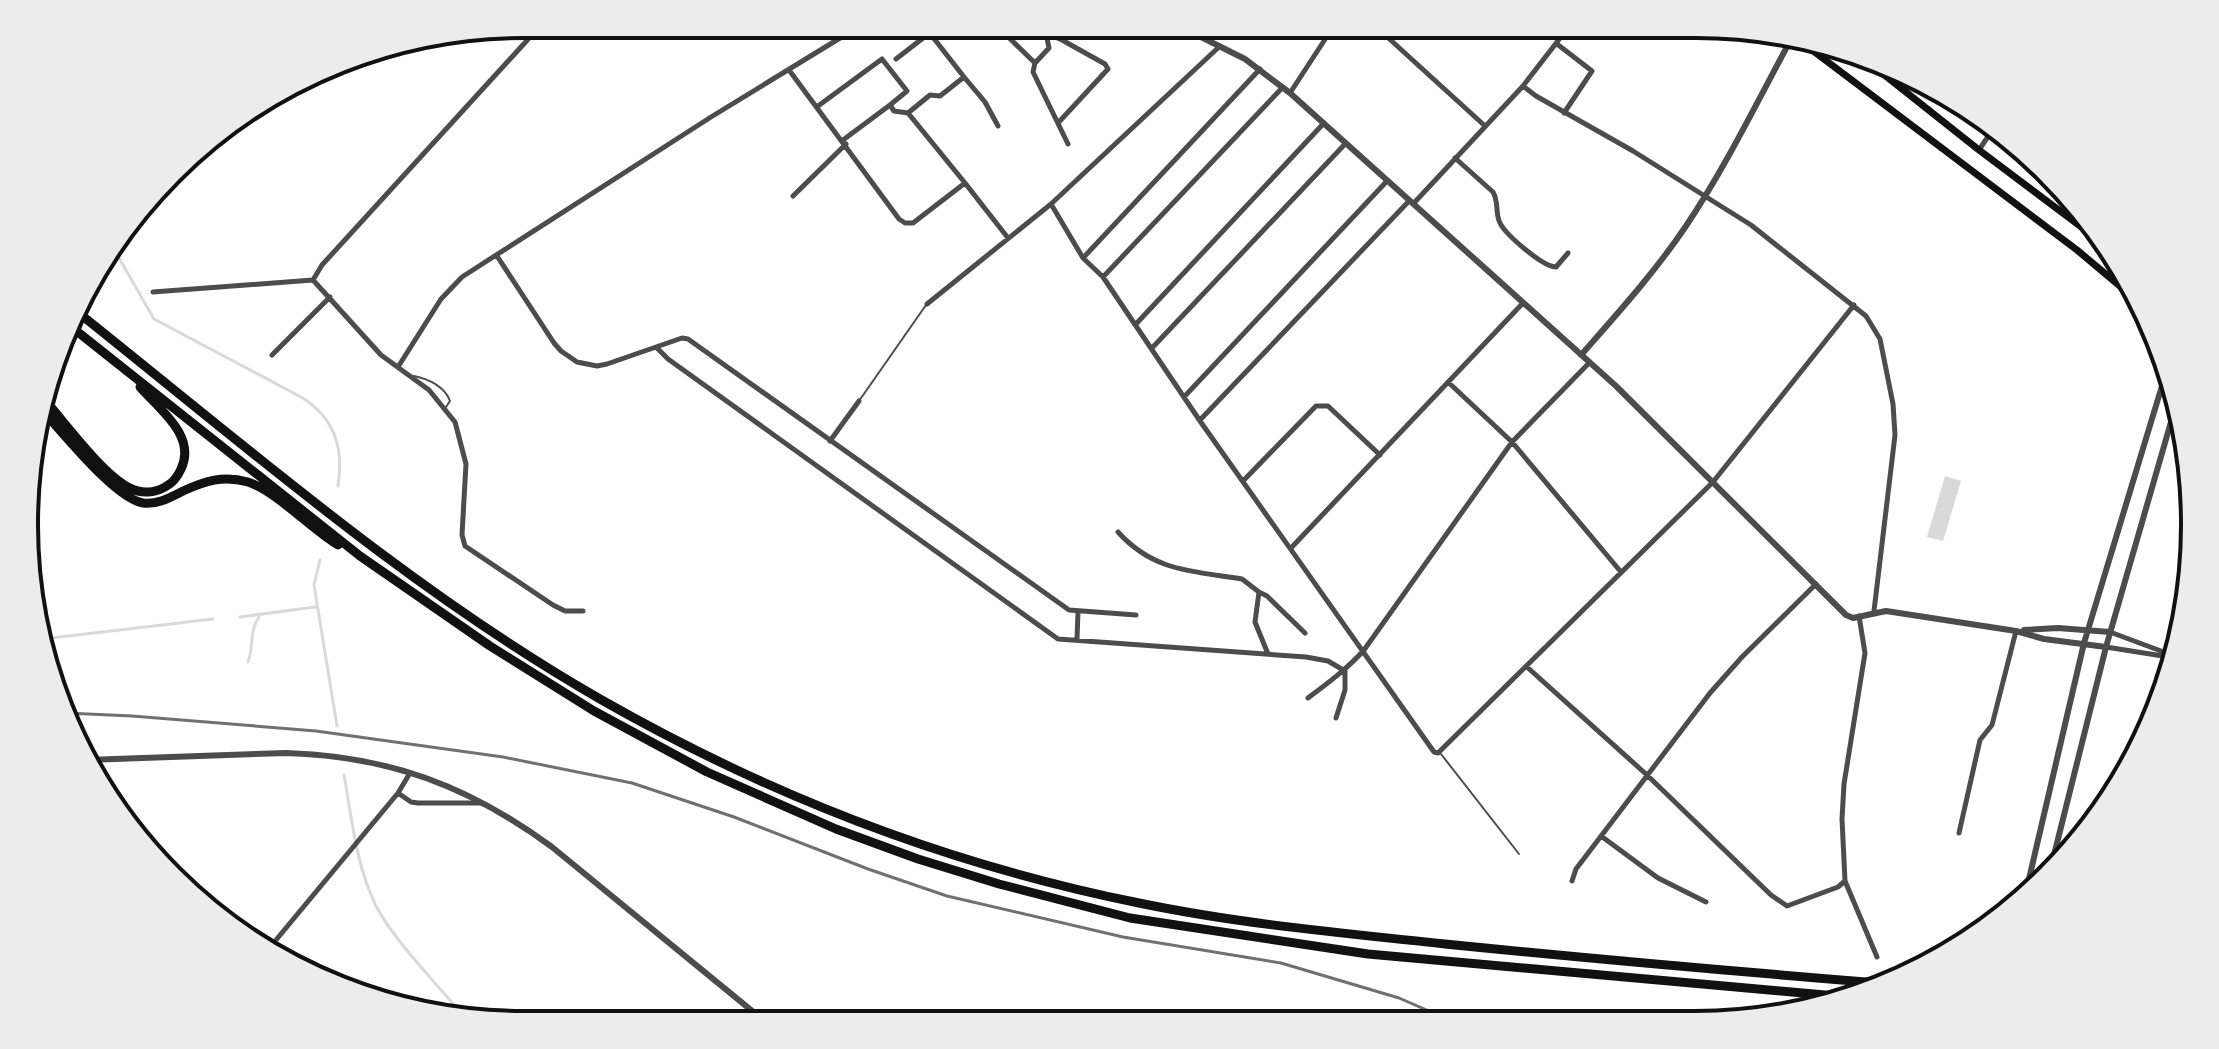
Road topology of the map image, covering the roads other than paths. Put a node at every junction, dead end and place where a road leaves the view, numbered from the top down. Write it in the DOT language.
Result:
graph roads {
  1 [pos="529,38"];
  2 [pos="840,38"];
  3 [pos="923,38"];
  4 [pos="934,38"];
  5 [pos="1009,38"];
  6 [pos="1047,38"];
  7 [pos="1056,38"];
  8 [pos="1204,38"];
  9 [pos="1326,38"];
  10 [pos="1388,38"];
  11 [pos="1561,38"];
  12 [pos="1557,44"];
  13 [pos="1220,46"];
  14 [pos="1787,47"];
  15 [pos="1818,54"];
  16 [pos="896,59"];
  17 [pos="1035,63"];
  18 [pos="1260,69"];
  19 [pos="789,70"];
  20 [pos="964,77"];
  21 [pos="1889,79"];
  22 [pos="1523,86"];
  23 [pos="1283,87"];
  24 [pos="1290,93"];
  25 [pos="890,105"];
  26 [pos="818,106"];
  27 [pos="908,113"];
  28 [pos="1564,113"];
  29 [pos="1058,123"];
  30 [pos="1324,123"];
  31 [pos="998,126"];
  32 [pos="1485,126"];
  33 [pos="1988,137"];
  34 [pos="845,142"];
  35 [pos="1346,143"];
  36 [pos="1068,144"];
  37 [pos="1979,150"];
  38 [pos="1455,158"];
  39 [pos="1387,181"];
  40 [pos="965,183"];
  41 [pos="793,196"];
  42 [pos="1705,196"];
  43 [pos="1411,202"];
  44 [pos="1051,204"];
  45 [pos="2075,223"];
  46 [pos="1008,238"];
  47 [pos="1568,253"];
  48 [pos="497,256"];
  49 [pos="1083,258"];
  50 [pos="1103,277"];
  51 [pos="313,280"];
  52 [pos="2118,284"];
  53 [pos="153,292"];
  54 [pos="330,297"];
  55 [pos="1523,303"];
  56 [pos="927,304"];
  57 [pos="1854,305"];
  58 [pos="84,317"];
  59 [pos="1136,324"];
  60 [pos="78,332"];
  61 [pos="657,348"];
  62 [pos="1152,348"];
  63 [pos="272,355"];
  64 [pos="1581,355"];
  65 [pos="1590,362"];
  66 [pos="398,367"];
  67 [pos="128,371"];
  68 [pos="409,376"];
  69 [pos="1448,382"];
  70 [pos="2161,389"];
  71 [pos="1184,397"];
  72 [pos="859,401"];
  73 [pos="53,408"];
  74 [pos="446,408"];
  75 [pos="50,419"];
  76 [pos="1200,421"];
  77 [pos="2170,424"];
  78 [pos="830,441"];
  79 [pos="1512,442"];
  80 [pos="1380,455"];
  81 [pos="1243,481"];
  82 [pos="1713,482"];
  83 [pos="1118,532"];
  84 [pos="1291,548"];
  85 [pos="360,556"];
  86 [pos="1621,572"];
  87 [pos="1816,584"];
  88 [pos="1259,592"];
  89 [pos="583,611"];
  90 [pos="1874,611"];
  91 [pos="1078,612"];
  92 [pos="1136,615"];
  93 [pos="1859,616"];
  94 [pos="2089,629"];
  95 [pos="2016,631"];
  96 [pos="2110,632"];
  97 [pos="1305,633"];
  98 [pos="1077,639"];
  99 [pos="2084,643"];
  100 [pos="2106,647"];
  101 [pos="1364,650"];
  102 [pos="1268,654"];
  103 [pos="2163,654"];
  104 [pos="2163,655"];
  105 [pos="1527,667"];
  106 [pos="1345,671"];
  107 [pos="1308,698"];
  108 [pos="1336,718"];
  109 [pos="1441,753"];
  110 [pos="98,760"];
  111 [pos="410,773"];
  112 [pos="1647,775"];
  113 [pos="398,793"];
  114 [pos="484,802"];
  115 [pos="1959,833"];
  116 [pos="1601,836"];
  117 [pos="2055,851"];
  118 [pos="1519,854"];
  119 [pos="2029,877"];
  120 [pos="1572,881"];
  121 [pos="1845,881"];
  122 [pos="1706,902"];
  123 [pos="274,942"];
  124 [pos="1877,957"];
  125 [pos="1860,982"];
  126 [pos="1818,994"];
  127 [pos="752,1011"];
  1 -- 51 [label="street"];
  2 -- 19 [label="street"];
  3 -- 16 [label="street"];
  4 -- 20 [label="street"];
  5 -- 17 [label="street"];
  6 -- 17 [label="street"];
  7 -- 29 [label="street"];
  8 -- 13 [label="street"];
  9 -- 24 [label="street"];
  10 -- 32 [label="street"];
  11 -- 12 [label="street"];
  12 -- 22 [label="street"];
  12 -- 28 [label="street"];
  13 -- 18 [label="street"];
  13 -- 44 [label="street"];
  14 -- 42 [label="street"];
  15 -- 52 [label="main road"];
  17 -- 29 [label="street"];
  18 -- 23 [label="street"];
  18 -- 49 [label="street"];
  19 -- 26 [label="street"];
  19 -- 48 [label="street"];
  20 -- 27 [label="street"];
  20 -- 31 [label="street"];
  21 -- 37 [label="main road"];
  22 -- 28 [label="street"];
  22 -- 32 [label="street"];
  23 -- 24 [label="street"];
  23 -- 50 [label="street"];
  24 -- 30 [label="street"];
  25 -- 26 [label="street"];
  25 -- 27 [label="street"];
  25 -- 34 [label="street"];
  26 -- 34 [label="street"];
  27 -- 40 [label="street"];
  28 -- 42 [label="street"];
  29 -- 36 [label="street"];
  30 -- 35 [label="street"];
  30 -- 59 [label="street"];
  32 -- 38 [label="street"];
  33 -- 37 [label="street"];
  34 -- 40 [label="street"];
  34 -- 41 [label="street"];
  35 -- 39 [label="street"];
  35 -- 62 [label="street"];
  37 -- 45 [label="main road"];
  38 -- 43 [label="street"];
  38 -- 47 [label="street"];
  39 -- 43 [label="street"];
  39 -- 71 [label="street"];
  40 -- 46 [label="street"];
  42 -- 57 [label="street"];
  42 -- 64 [label="street"];
  43 -- 55 [label="street"];
  43 -- 76 [label="street"];
  44 -- 46 [label="street"];
  44 -- 49 [label="street"];
  46 -- 56 [label="street"];
  48 -- 61 [label="street"];
  48 -- 66 [label="street"];
  49 -- 50 [label="street"];
  50 -- 59 [label="street"];
  51 -- 53 [label="street"];
  51 -- 54 [label="street"];
  54 -- 63 [label="street"];
  54 -- 66 [label="street"];
  55 -- 64 [label="street"];
  55 -- 69 [label="street"];
  56 -- 72 [label="lane"];
  57 -- 82 [label="street"];
  57 -- 90 [label="street"];
  58 -- 125 [label="highway"];
  59 -- 62 [label="street"];
  60 -- 67 [label="highway"];
  61 -- 78 [label="street"];
  61 -- 98 [label="street"];
  62 -- 71 [label="street"];
  64 -- 65 [label="street"];
  65 -- 79 [label="street"];
  65 -- 82 [label="street"];
  66 -- 68 [label="street"];
  67 -- 73 [label="highway"];
  67 -- 85 [label="highway"];
  68 -- 74 [label="street"];
  68 -- 74 [label="lane"];
  69 -- 79 [label="street"];
  69 -- 80 [label="street"];
  70 -- 94 [label="street"];
  71 -- 76 [label="street"];
  72 -- 78 [label="street"];
  74 -- 89 [label="street"];
  75 -- 85 [label="highway"];
  76 -- 81 [label="street"];
  77 -- 96 [label="street"];
  78 -- 91 [label="street"];
  79 -- 86 [label="street"];
  79 -- 101 [label="street"];
  80 -- 81 [label="street"];
  80 -- 84 [label="street"];
  81 -- 84 [label="street"];
  82 -- 86 [label="street"];
  82 -- 87 [label="street"];
  83 -- 88 [label="street"];
  84 -- 101 [label="street"];
  85 -- 126 [label="highway"];
  86 -- 105 [label="street"];
  87 -- 93 [label="street"];
  87 -- 112 [label="street"];
  88 -- 97 [label="street"];
  88 -- 102 [label="street"];
  90 -- 93 [label="street"];
  90 -- 95 [label="street"];
  91 -- 92 [label="street"];
  91 -- 98 [label="street"];
  93 -- 121 [label="street"];
  94 -- 95 [label="street"];
  94 -- 96 [label="street"];
  94 -- 99 [label="street"];
  95 -- 99 [label="street"];
  95 -- 115 [label="street"];
  96 -- 100 [label="street"];
  96 -- 103 [label="street"];
  98 -- 102 [label="street"];
  99 -- 100 [label="street"];
  99 -- 119 [label="street"];
  100 -- 104 [label="street"];
  100 -- 117 [label="street"];
  101 -- 106 [label="street"];
  101 -- 109 [label="street"];
  102 -- 106 [label="street"];
  105 -- 109 [label="street"];
  105 -- 112 [label="street"];
  106 -- 107 [label="street"];
  106 -- 108 [label="street"];
  109 -- 118 [label="lane"];
  110 -- 111 [label="street"];
  111 -- 113 [label="street"];
  111 -- 114 [label="street"];
  112 -- 116 [label="street"];
  112 -- 121 [label="street"];
  113 -- 114 [label="street"];
  113 -- 123 [label="street"];
  114 -- 127 [label="street"];
  116 -- 120 [label="street"];
  116 -- 122 [label="street"];
  121 -- 124 [label="street"];
}
